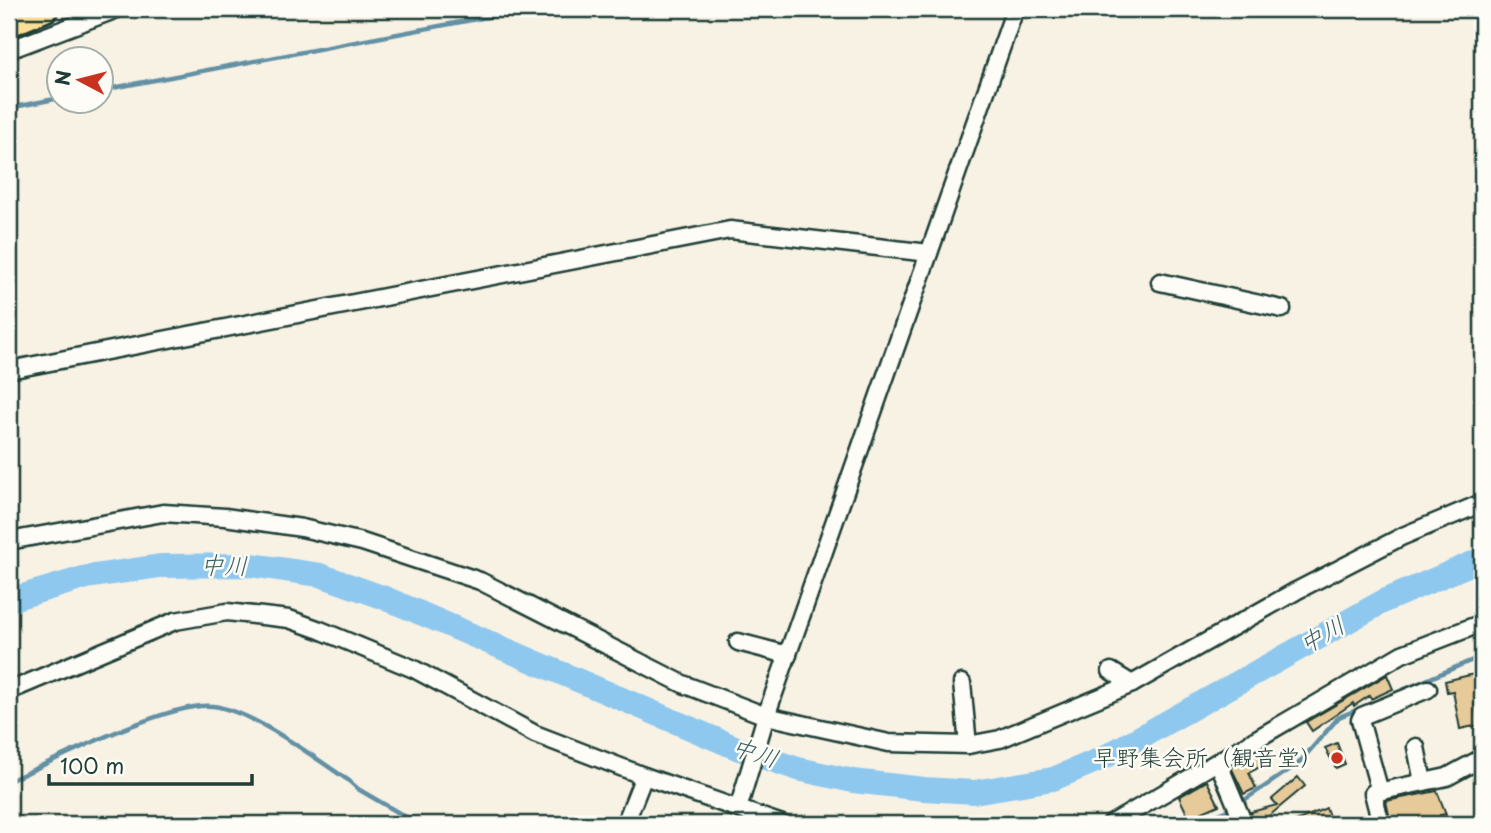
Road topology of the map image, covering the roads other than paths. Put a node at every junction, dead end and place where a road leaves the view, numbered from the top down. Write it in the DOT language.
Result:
graph roads {
  1 [pos="45,9"];
  2 [pos="117,9"];
  3 [pos="1015,9"];
  4 [pos="9,24"];
  5 [pos="9,50"];
  6 [pos="929,253"];
  7 [pos="1160,282"];
  8 [pos="1282,309"];
  9 [pos="9,370"];
  10 [pos="1482,503"];
  11 [pos="9,541"];
  12 [pos="1482,624"];
  13 [pos="738,642"];
  14 [pos="788,655"];
  15 [pos="1111,671"];
  16 [pos="962,683"];
  17 [pos="1132,684"];
  18 [pos="1428,689"];
  19 [pos="9,691"];
  20 [pos="764,722"];
  21 [pos="968,745"];
  22 [pos="1416,747"];
  23 [pos="1482,758"];
  24 [pos="1218,762"];
  25 [pos="643,776"];
  26 [pos="1423,782"];
  27 [pos="1380,792"];
  28 [pos="740,804"];
  29 [pos="625,824"];
  30 [pos="782,824"];
  31 [pos="1111,824"];
  32 [pos="1244,824"];
  33 [pos="1381,824"];
  1 -- 4 [label="highway"];
  2 -- 5 [label="street"];
  3 -- 6 [label="street"];
  6 -- 9 [label="street"];
  6 -- 14 [label="street"];
  7 -- 8 [label="street"];
  10 -- 17 [label="street"];
  11 -- 20 [label="street"];
  12 -- 24 [label="street"];
  13 -- 14 [label="street"];
  14 -- 20 [label="street"];
  15 -- 17 [label="street"];
  16 -- 21 [label="street"];
  17 -- 21 [label="street"];
  18 -- 27 [label="street"];
  19 -- 25 [label="street"];
  20 -- 21 [label="street"];
  20 -- 28 [label="street"];
  22 -- 26 [label="street"];
  23 -- 26 [label="street"];
  24 -- 31 [label="street"];
  24 -- 32 [label="street"];
  25 -- 28 [label="street"];
  25 -- 29 [label="street"];
  26 -- 27 [label="street"];
  27 -- 33 [label="street"];
  28 -- 30 [label="street"];
}
